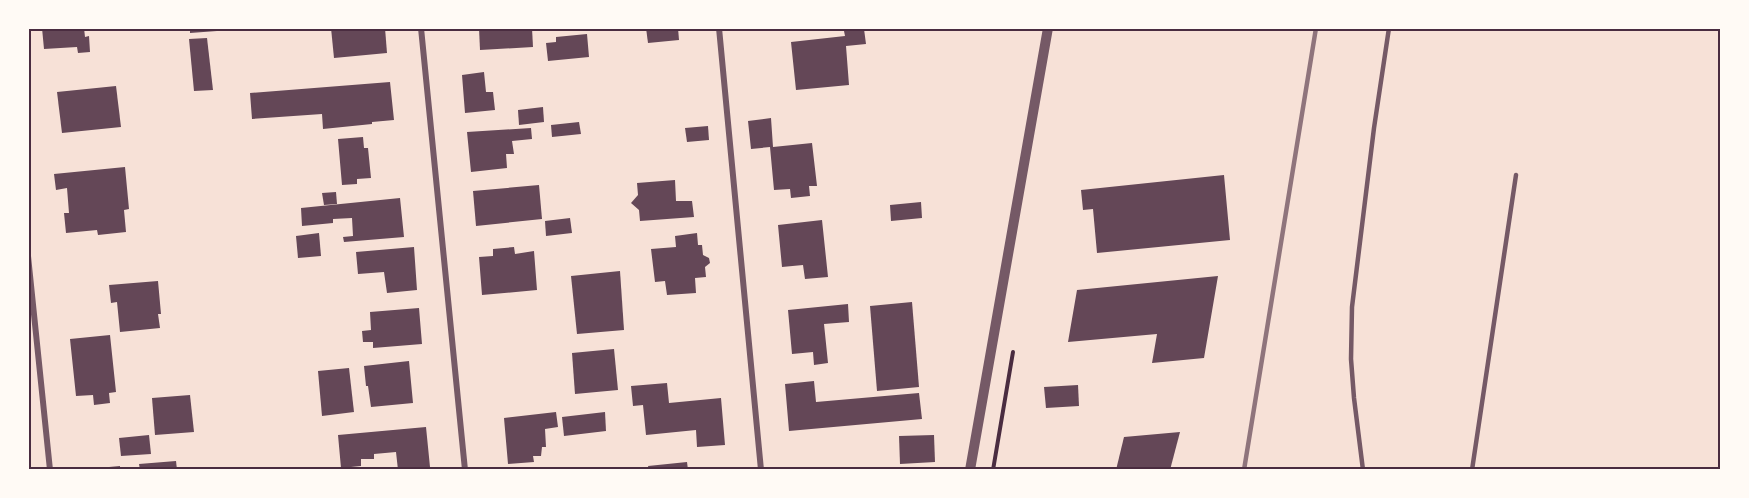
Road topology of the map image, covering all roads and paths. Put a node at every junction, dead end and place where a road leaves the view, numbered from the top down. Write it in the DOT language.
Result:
graph roads {
  1 [pos="421,28"];
  2 [pos="719,28"];
  3 [pos="1048,28"];
  4 [pos="1389,28"];
  5 [pos="1516,175"];
  6 [pos="28,256"];
  7 [pos="50,470"];
  8 [pos="465,470"];
  9 [pos="761,470"];
  10 [pos="970,470"];
  11 [pos="1364,470"];
  12 [pos="1472,470"];
  1 -- 8 [label="street"];
  2 -- 9 [label="street"];
  3 -- 10 [label="street"];
  4 -- 11 [label="lane"];
  5 -- 12 [label="lane"];
  6 -- 7 [label="street"];
}
